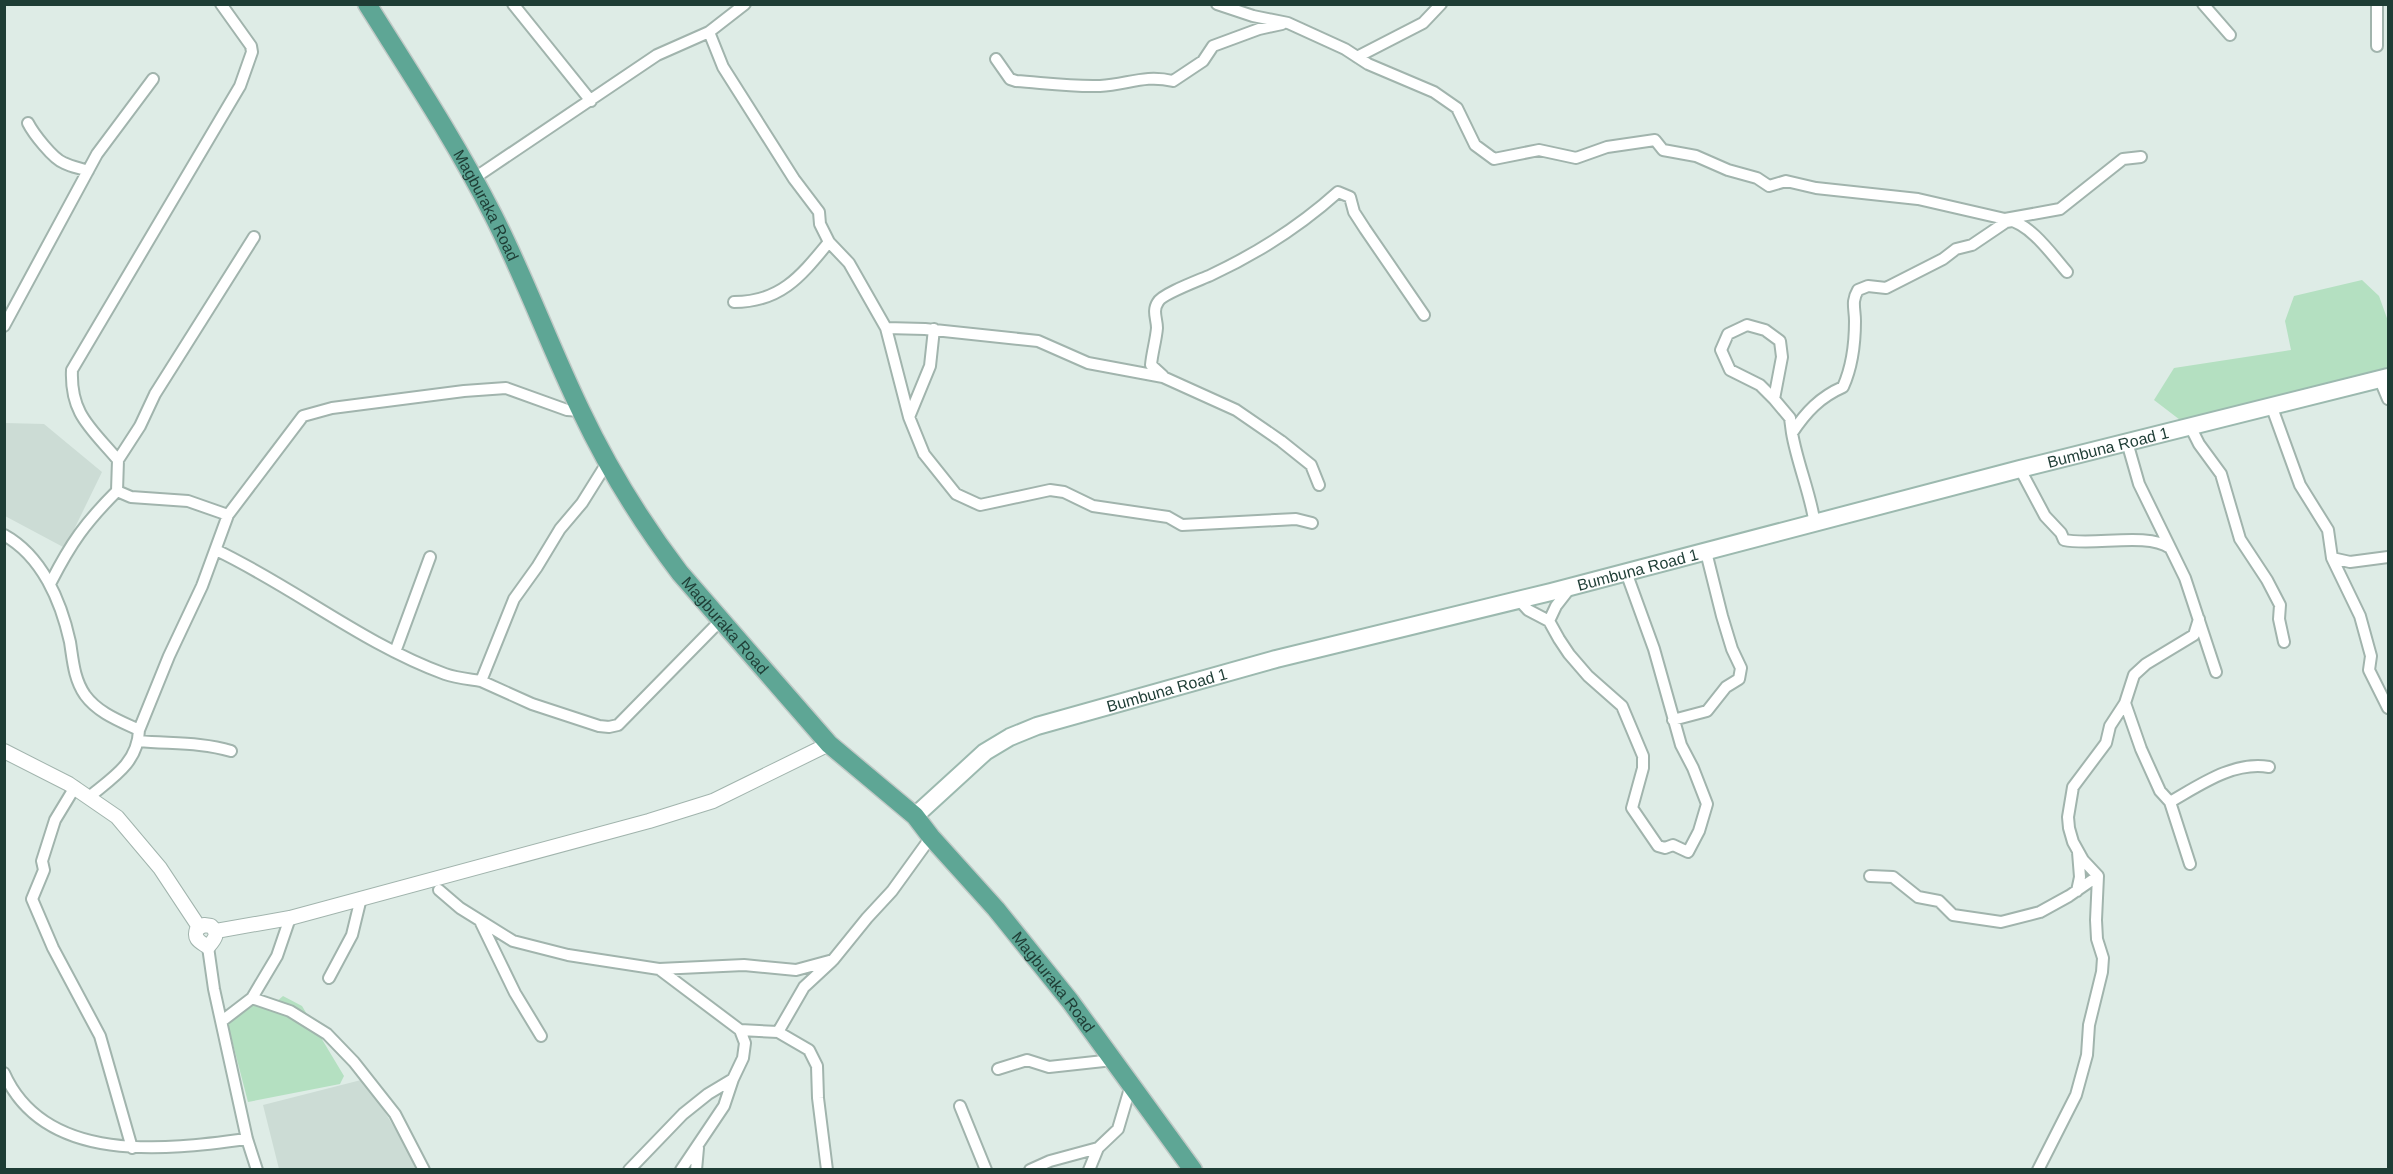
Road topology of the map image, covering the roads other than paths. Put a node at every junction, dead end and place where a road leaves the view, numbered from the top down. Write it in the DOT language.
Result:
graph roads {
  1 [pos="221,4"];
  2 [pos="367,4"];
  3 [pos="513,4"];
  4 [pos="745,4"];
  5 [pos="1217,4"];
  6 [pos="1441,4"];
  7 [pos="2203,4"];
  8 [pos="2377,4"];
  9 [pos="1288,23"];
  10 [pos="709,32"];
  11 [pos="2230,35"];
  12 [pos="2377,46"];
  13 [pos="1357,57"];
  14 [pos="996,59"];
  15 [pos="153,79"];
  16 [pos="591,101"];
  17 [pos="28,123"];
  18 [pos="2141,157"];
  19 [pos="88,171"];
  20 [pos="473,179"];
  21 [pos="2010,220"];
  22 [pos="254,237"];
  23 [pos="829,242"];
  24 [pos="2067,272"];
  25 [pos="734,302"];
  26 [pos="1424,315"];
  27 [pos="4,326"];
  28 [pos="886,328"];
  29 [pos="934,329"];
  30 [pos="1151,365"];
  31 [pos="1132,371"];
  32 [pos="1163,377"];
  33 [pos="2384,379"];
  34 [pos="1774,399"];
  35 [pos="2388,399"];
  36 [pos="2271,405"];
  37 [pos="581,411"];
  38 [pos="909,417"];
  39 [pos="2190,426"];
  40 [pos="1792,433"];
  41 [pos="2127,442"];
  42 [pos="118,460"];
  43 [pos="608,463"];
  44 [pos="2020,469"];
  45 [pos="1319,485"];
  46 [pos="117,491"];
  47 [pos="228,515"];
  48 [pos="1312,523"];
  49 [pos="1807,524"];
  50 [pos="4,535"];
  51 [pos="2170,549"];
  52 [pos="216,550"];
  53 [pos="1706,552"];
  54 [pos="430,557"];
  55 [pos="2388,557"];
  56 [pos="2332,558"];
  57 [pos="1626,572"];
  58 [pos="51,582"];
  59 [pos="1571,586"];
  60 [pos="1520,600"];
  61 [pos="2199,619"];
  62 [pos="721,620"];
  63 [pos="1550,621"];
  64 [pos="2284,642"];
  65 [pos="395,652"];
  66 [pos="2216,672"];
  67 [pos="481,681"];
  68 [pos="2124,703"];
  69 [pos="2388,708"];
  70 [pos="1673,720"];
  71 [pos="139,736"];
  72 [pos="829,744"];
  73 [pos="4,751"];
  74 [pos="231,751"];
  75 [pos="2269,767"];
  76 [pos="75,787"];
  77 [pos="89,797"];
  78 [pos="2170,802"];
  79 [pos="915,816"];
  80 [pos="931,837"];
  81 [pos="2078,851"];
  82 [pos="2190,864"];
  83 [pos="1870,876"];
  84 [pos="2097,876"];
  85 [pos="439,890"];
  86 [pos="2077,891"];
  87 [pos="362,898"];
  88 [pos="290,918"];
  89 [pos="481,922"];
  90 [pos="199,927"];
  91 [pos="216,931"];
  92 [pos="513,941"];
  93 [pos="208,947"];
  94 [pos="496,955"];
  95 [pos="833,960"];
  96 [pos="659,969"];
  97 [pos="329,978"];
  98 [pos="252,998"];
  99 [pos="222,1021"];
  100 [pos="740,1030"];
  101 [pos="778,1032"];
  102 [pos="541,1035"];
  103 [pos="1113,1060"];
  104 [pos="998,1069"];
  105 [pos="4,1073"];
  106 [pos="733,1080"];
  107 [pos="1132,1084"];
  108 [pos="960,1106"];
  109 [pos="247,1138"];
  110 [pos="132,1148"];
  111 [pos="698,1148"];
  112 [pos="1098,1148"];
  113 [pos="257,1170"];
  114 [pos="424,1170"];
  115 [pos="629,1170"];
  116 [pos="681,1170"];
  117 [pos="696,1170"];
  118 [pos="827,1170"];
  119 [pos="986,1170"];
  120 [pos="1030,1170"];
  121 [pos="1089,1170"];
  122 [pos="1193,1170"];
  123 [pos="2038,1170"];
  1 -- 42 [label="street"];
  2 -- 20 [label="main road, Magburaka Road"];
  3 -- 16 [label="street"];
  4 -- 10 [label="street"];
  5 -- 9 [label="street"];
  6 -- 13 [label="street"];
  7 -- 11 [label="street"];
  8 -- 12 [label="street"];
  9 -- 13 [label="street"];
  9 -- 14 [label="street"];
  10 -- 16 [label="street"];
  10 -- 23 [label="street"];
  13 -- 21 [label="street"];
  15 -- 19 [label="street"];
  16 -- 20 [label="street"];
  17 -- 19 [label="street"];
  18 -- 21 [label="street"];
  19 -- 27 [label="street"];
  20 -- 37 [label="main road, Magburaka Road"];
  21 -- 24 [label="street"];
  21 -- 40 [label="street"];
  22 -- 42 [label="street"];
  23 -- 25 [label="street"];
  23 -- 28 [label="street"];
  26 -- 30 [label="street"];
  28 -- 29 [label="street"];
  28 -- 38 [label="street"];
  29 -- 31 [label="street"];
  29 -- 38 [label="street"];
  30 -- 31 [label="street"];
  30 -- 32 [label="street"];
  31 -- 32 [label="street"];
  32 -- 45 [label="street"];
  33 -- 35 [label="street"];
  33 -- 36 [label="main road, Bumbuna Road 1"];
  34 -- 34 [label="street"];
  34 -- 40 [label="street"];
  36 -- 39 [label="main road, Bumbuna Road 1"];
  36 -- 56 [label="street"];
  37 -- 43 [label="main road, Magburaka Road"];
  37 -- 47 [label="street"];
  38 -- 48 [label="street"];
  39 -- 41 [label="main road, Bumbuna Road 1"];
  39 -- 64 [label="street"];
  40 -- 49 [label="street"];
  41 -- 44 [label="main road, Bumbuna Road 1"];
  41 -- 51 [label="street"];
  42 -- 46 [label="street"];
  43 -- 62 [label="main road, Magburaka Road"];
  43 -- 67 [label="street"];
  44 -- 49 [label="main road, Bumbuna Road 1"];
  44 -- 51 [label="street"];
  46 -- 47 [label="street"];
  46 -- 58 [label="street"];
  47 -- 52 [label="street"];
  49 -- 53 [label="main road, Bumbuna Road 1"];
  50 -- 58 [label="street"];
  51 -- 61 [label="street"];
  52 -- 65 [label="street"];
  52 -- 71 [label="street"];
  53 -- 57 [label="main road, Bumbuna Road 1"];
  53 -- 70 [label="street"];
  54 -- 65 [label="street"];
  55 -- 56 [label="street"];
  56 -- 69 [label="street"];
  57 -- 59 [label="main road, Bumbuna Road 1"];
  57 -- 70 [label="street"];
  58 -- 71 [label="street"];
  59 -- 60 [label="main road, Bumbuna Road 1"];
  59 -- 63 [label="street"];
  60 -- 63 [label="street"];
  60 -- 79 [label="main road, Bumbuna Road 1"];
  61 -- 66 [label="street"];
  61 -- 68 [label="street"];
  62 -- 67 [label="street"];
  62 -- 72 [label="main road, Magburaka Road"];
  63 -- 70 [label="street"];
  65 -- 67 [label="street"];
  68 -- 78 [label="street"];
  68 -- 81 [label="street"];
  71 -- 74 [label="street"];
  71 -- 77 [label="street"];
  72 -- 79 [label="main road, Magburaka Road"];
  72 -- 87 [label="street"];
  73 -- 76 [label="street"];
  75 -- 78 [label="street"];
  76 -- 77 [label="street"];
  76 -- 110 [label="street"];
  77 -- 90 [label="street"];
  78 -- 82 [label="street"];
  79 -- 80 [label="main road, Magburaka Road"];
  80 -- 95 [label="street"];
  80 -- 103 [label="main road, Magburaka Road"];
  81 -- 84 [label="street"];
  81 -- 86 [label="street"];
  83 -- 86 [label="street"];
  84 -- 86 [label="street"];
  84 -- 123 [label="street"];
  85 -- 89 [label="street"];
  87 -- 88 [label="street"];
  87 -- 97 [label="street"];
  88 -- 91 [label="street"];
  88 -- 98 [label="street"];
  89 -- 92 [label="street"];
  89 -- 94 [label="street"];
  90 -- 91 [label="street"];
  90 -- 93 [label="street"];
  91 -- 93 [label="street"];
  92 -- 94 [label="street"];
  92 -- 96 [label="street"];
  93 -- 99 [label="street"];
  94 -- 102 [label="street"];
  95 -- 96 [label="street"];
  95 -- 101 [label="street"];
  96 -- 100 [label="street"];
  98 -- 99 [label="street"];
  98 -- 114 [label="street"];
  99 -- 109 [label="street"];
  100 -- 101 [label="street"];
  100 -- 106 [label="street"];
  101 -- 118 [label="street"];
  103 -- 104 [label="street"];
  103 -- 107 [label="main road, Magburaka Road"];
  105 -- 110 [label="street"];
  106 -- 111 [label="street"];
  106 -- 115 [label="street"];
  107 -- 112 [label="street"];
  107 -- 122 [label="main road, Magburaka Road"];
  108 -- 119 [label="street"];
  109 -- 110 [label="street"];
  109 -- 113 [label="street"];
  111 -- 116 [label="street"];
  111 -- 117 [label="street"];
  112 -- 120 [label="street"];
  112 -- 121 [label="street"];
}
